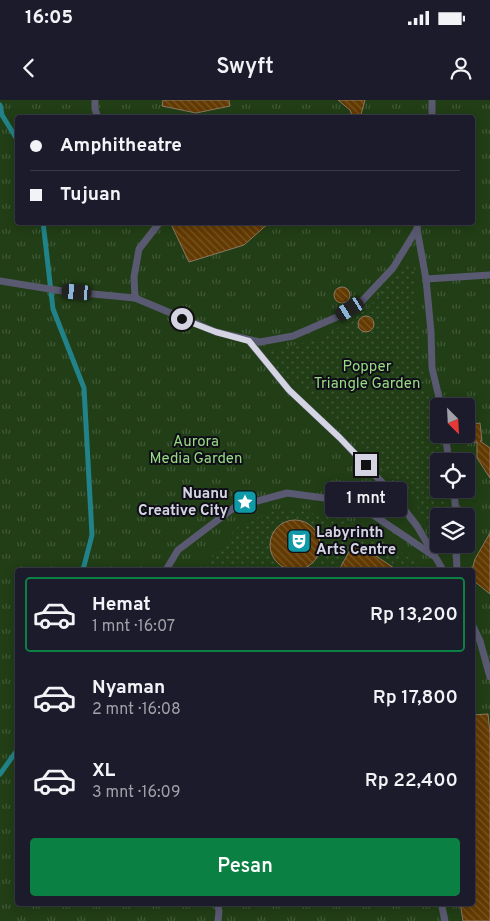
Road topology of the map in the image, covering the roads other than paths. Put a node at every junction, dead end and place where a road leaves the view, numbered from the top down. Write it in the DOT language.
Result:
graph roads {
  1 [pos="95,100"];
  2 [pos="432,100"];
  3 [pos="98,115"];
  4 [pos="432,115"];
  5 [pos="158,225"];
  6 [pos="418,226"];
  7 [pos="490,275"];
  8 [pos="426,279"];
  9 [pos="0,281"];
  10 [pos="135,298"];
  11 [pos="249,341"];
  12 [pos="439,398"];
  13 [pos="456,553"];
  14 [pos="434,556"];
  15 [pos="167,568"];
  16 [pos="442,568"];
  17 [pos="457,568"];
  18 [pos="475,630"];
  19 [pos="490,677"];
  20 [pos="218,906"];
  21 [pos="442,906"];
  22 [pos="218,921"];
  23 [pos="445,921"];
  1 -- 3 [label="lane"];
  2 -- 4 [label="lane"];
  5 -- 10 [label="lane"];
  6 -- 8 [label="lane"];
  6 -- 11 [label="lane"];
  7 -- 8 [label="lane"];
  8 -- 12 [label="lane"];
  9 -- 10 [label="lane"];
  10 -- 11 [label="lane"];
  11 -- 14 [label="lane"];
  13 -- 17 [label="lane"];
  14 -- 15 [label="lane"];
  14 -- 16 [label="lane"];
  18 -- 19 [label="lane"];
  20 -- 22 [label="lane"];
  21 -- 23 [label="lane"];
}
